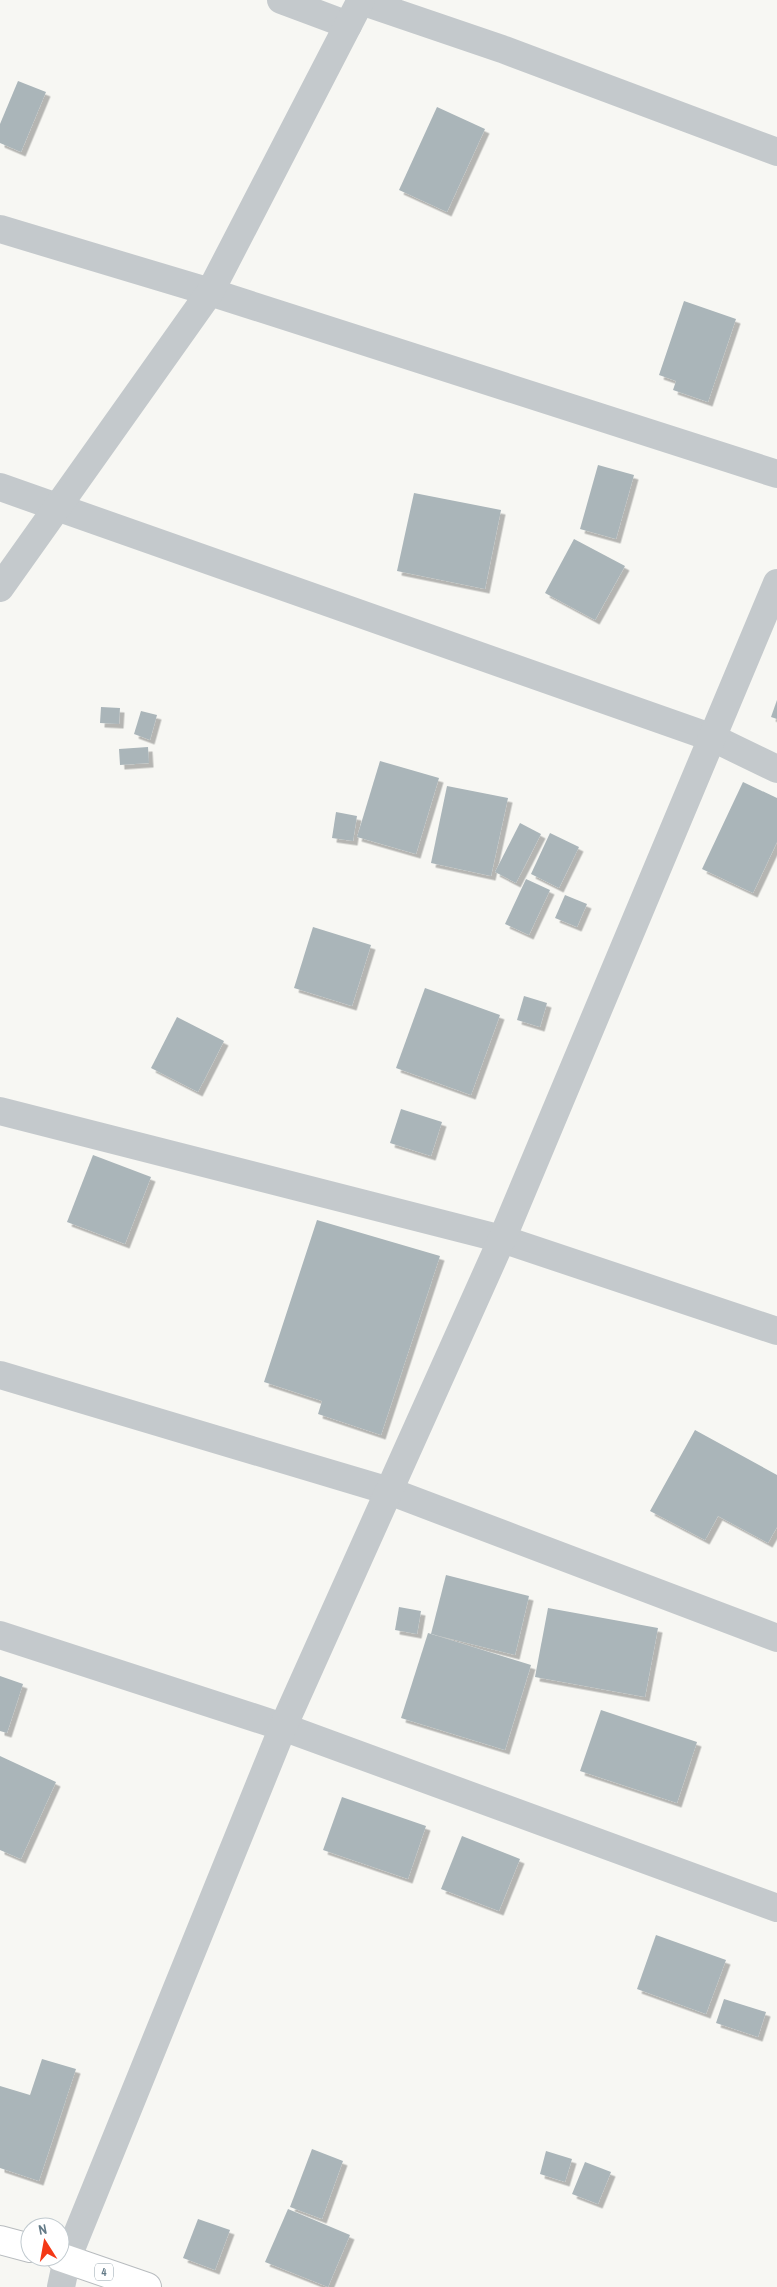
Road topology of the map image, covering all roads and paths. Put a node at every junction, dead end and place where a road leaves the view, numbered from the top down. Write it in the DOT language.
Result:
graph roads {
  1 [pos="281,0"];
  2 [pos="357,9"];
  3 [pos="777,152"];
  4 [pos="0,229"];
  5 [pos="210,292"];
  6 [pos="777,474"];
  7 [pos="0,487"];
  8 [pos="57,507"];
  9 [pos="777,584"];
  10 [pos="0,588"];
  11 [pos="713,738"];
  12 [pos="777,768"];
  13 [pos="0,1111"];
  14 [pos="502,1239"];
  15 [pos="777,1331"];
  16 [pos="0,1375"];
  17 [pos="389,1491"];
  18 [pos="0,1635"];
  19 [pos="777,1638"];
  20 [pos="283,1727"];
  21 [pos="777,1908"];
  22 [pos="0,2240"];
  23 [pos="70,2243"];
  24 [pos="20,2245"];
  25 [pos="70,2260"];
  26 [pos="63,2267"];
  27 [pos="60,2287"];
  28 [pos="148,2287"];
  1 -- 2 [label="street"];
  2 -- 3 [label="street"];
  2 -- 5 [label="street"];
  4 -- 5 [label="street"];
  5 -- 6 [label="street"];
  5 -- 8 [label="street"];
  7 -- 8 [label="street"];
  8 -- 10 [label="street"];
  8 -- 11 [label="street"];
  9 -- 11 [label="street"];
  11 -- 12 [label="street"];
  11 -- 14 [label="street"];
  13 -- 14 [label="street"];
  14 -- 15 [label="street"];
  14 -- 17 [label="street"];
  16 -- 17 [label="street"];
  17 -- 19 [label="street"];
  17 -- 20 [label="street"];
  18 -- 20 [label="street"];
  20 -- 21 [label="street"];
  20 -- 23 [label="street"];
  22 -- 24 [label="highway"];
  25 -- 28 [label="highway, 4"];
  26 -- 27 [label="street"];
}
